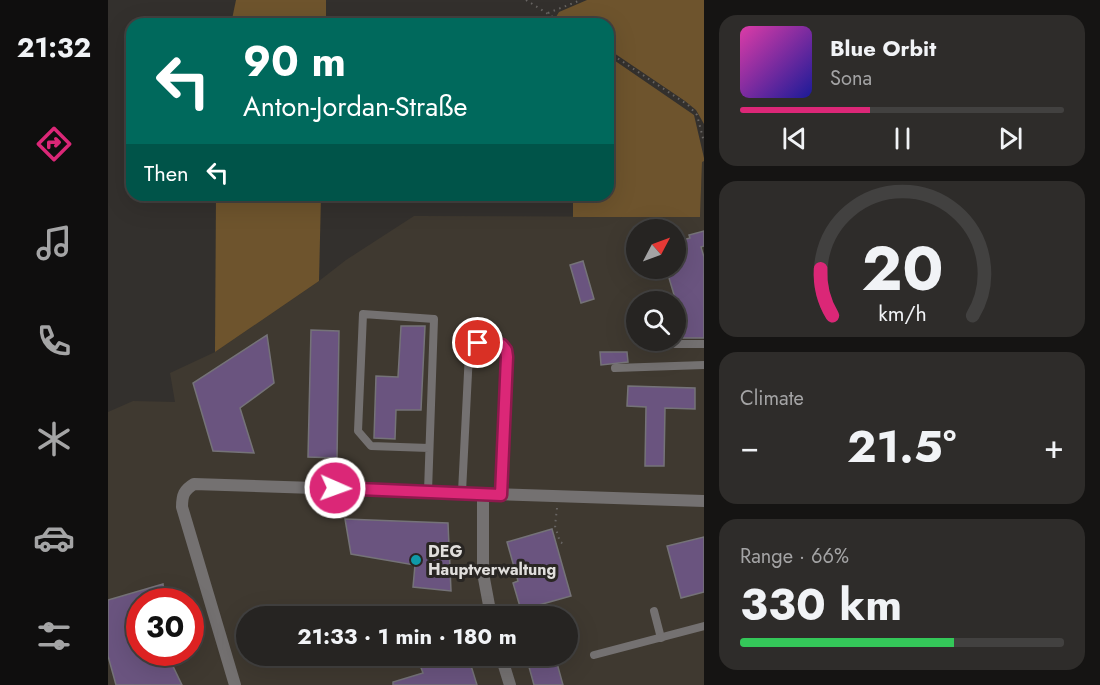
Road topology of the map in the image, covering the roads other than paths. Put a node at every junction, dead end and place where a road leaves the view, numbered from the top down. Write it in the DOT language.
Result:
graph roads {
  1 [pos="686,344"];
  2 [pos="704,344"];
  3 [pos="704,365"];
  4 [pos="615,368"];
  5 [pos="429,448"];
  6 [pos="428,491"];
  7 [pos="462,492"];
  8 [pos="483,493"];
  9 [pos="501,495"];
  10 [pos="704,501"];
  11 [pos="489,606"];
  12 [pos="654,611"];
  13 [pos="704,626"];
  14 [pos="661,638"];
  15 [pos="594,655"];
  16 [pos="504,666"];
  17 [pos="235,685"];
  18 [pos="510,685"];
  1 -- 2 [label="lane"];
  3 -- 4 [label="lane"];
  5 -- 5 [label="lane"];
  5 -- 6 [label="lane"];
  6 -- 7 [label="street"];
  6 -- 17 [label="street"];
  7 -- 8 [label="street"];
  7 -- 9 [label="lane"];
  8 -- 9 [label="street"];
  8 -- 11 [label="street"];
  9 -- 10 [label="street"];
  12 -- 14 [label="lane"];
  13 -- 14 [label="lane"];
  14 -- 15 [label="lane"];
  16 -- 18 [label="street"];
}
